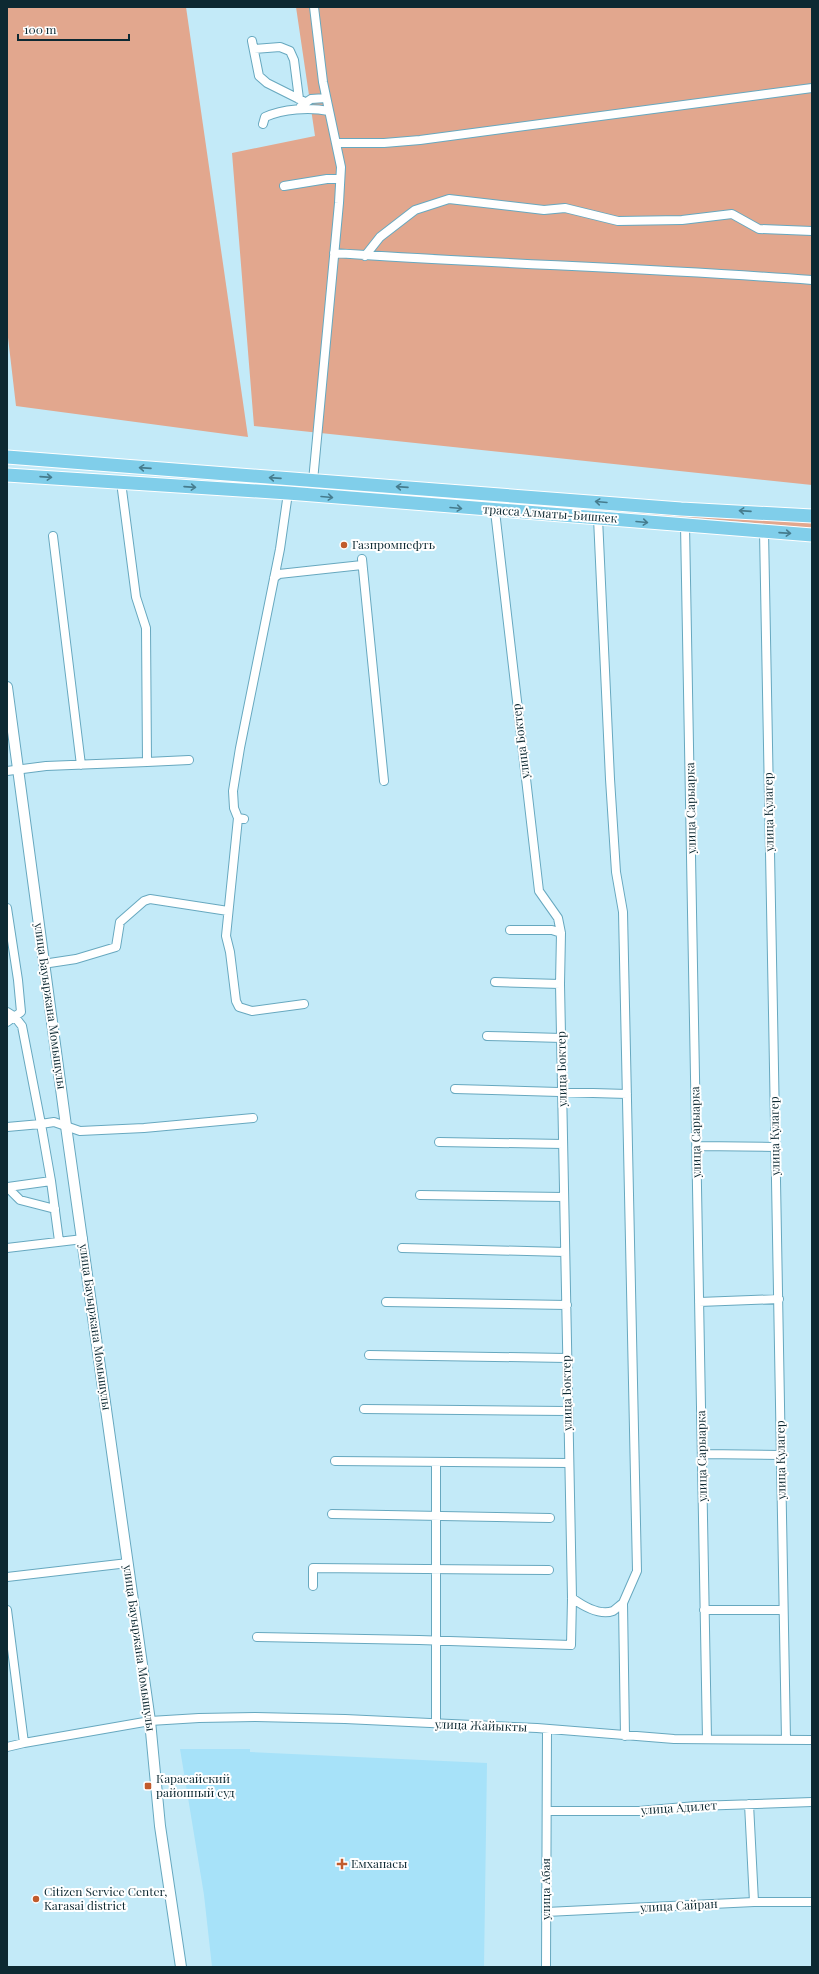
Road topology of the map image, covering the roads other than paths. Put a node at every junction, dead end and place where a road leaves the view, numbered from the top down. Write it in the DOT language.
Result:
graph roads {
  1 [pos="314,7"];
  2 [pos="812,88"];
  3 [pos="326,98"];
  4 [pos="302,101"];
  5 [pos="296,111"];
  6 [pos="329,111"];
  7 [pos="263,124"];
  8 [pos="337,143"];
  9 [pos="340,179"];
  10 [pos="284,186"];
  11 [pos="812,231"];
  12 [pos="334,254"];
  13 [pos="365,256"];
  14 [pos="812,280"];
  15 [pos="7,457"];
  16 [pos="7,474"];
  17 [pos="313,481"];
  18 [pos="121,482"];
  19 [pos="428,489"];
  20 [pos="288,493"];
  21 [pos="427,505"];
  22 [pos="495,510"];
  23 [pos="812,516"];
  24 [pos="598,518"];
  25 [pos="685,525"];
  26 [pos="764,531"];
  27 [pos="812,535"];
  28 [pos="53,536"];
  29 [pos="274,578"];
  30 [pos="7,687"];
  31 [pos="189,760"];
  32 [pos="147,762"];
  33 [pos="81,765"];
  34 [pos="18,768"];
  35 [pos="7,770"];
  36 [pos="384,781"];
  37 [pos="7,908"];
  38 [pos="228,911"];
  39 [pos="510,930"];
  40 [pos="561,933"];
  41 [pos="43,964"];
  42 [pos="495,982"];
  43 [pos="560,984"];
  44 [pos="304,1004"];
  45 [pos="7,1012"];
  46 [pos="15,1017"];
  47 [pos="7,1022"];
  48 [pos="487,1036"];
  49 [pos="562,1038"];
  50 [pos="455,1089"];
  51 [pos="563,1091"];
  52 [pos="627,1094"];
  53 [pos="64,1112"];
  54 [pos="253,1118"];
  55 [pos="54,1122"];
  56 [pos="41,1124"];
  57 [pos="66,1126"];
  58 [pos="7,1127"];
  59 [pos="439,1142"];
  60 [pos="563,1144"];
  61 [pos="696,1146"];
  62 [pos="775,1147"];
  63 [pos="52,1180"];
  64 [pos="8,1187"];
  65 [pos="420,1195"];
  66 [pos="564,1198"];
  67 [pos="55,1209"];
  68 [pos="83,1239"];
  69 [pos="60,1242"];
  70 [pos="7,1248"];
  71 [pos="402,1248"];
  72 [pos="565,1252"];
  73 [pos="779,1299"];
  74 [pos="386,1302"];
  75 [pos="699,1302"];
  76 [pos="567,1305"];
  77 [pos="369,1355"];
  78 [pos="567,1358"];
  79 [pos="364,1409"];
  80 [pos="567,1411"];
  81 [pos="702,1454"];
  82 [pos="781,1455"];
  83 [pos="335,1461"];
  84 [pos="436,1463"];
  85 [pos="569,1463"];
  86 [pos="332,1514"];
  87 [pos="437,1516"];
  88 [pos="550,1518"];
  89 [pos="128,1563"];
  90 [pos="436,1570"];
  91 [pos="549,1570"];
  92 [pos="7,1577"];
  93 [pos="313,1586"];
  94 [pos="572,1598"];
  95 [pos="623,1603"];
  96 [pos="7,1610"];
  97 [pos="704,1610"];
  98 [pos="784,1610"];
  99 [pos="257,1636"];
  100 [pos="436,1641"];
  101 [pos="150,1722"];
  102 [pos="436,1724"];
  103 [pos="547,1730"];
  104 [pos="625,1736"];
  105 [pos="707,1739"];
  106 [pos="786,1740"];
  107 [pos="812,1740"];
  108 [pos="24,1743"];
  109 [pos="7,1747"];
  110 [pos="812,1802"];
  111 [pos="749,1804"];
  112 [pos="547,1811"];
  113 [pos="754,1902"];
  114 [pos="812,1902"];
  115 [pos="546,1912"];
  116 [pos="181,1967"];
  117 [pos="546,1967"];
  1 -- 3 [label="street"];
  2 -- 8 [label="street"];
  3 -- 4 [label="street"];
  3 -- 6 [label="street"];
  4 -- 4 [label="street"];
  4 -- 5 [label="street"];
  5 -- 6 [label="street"];
  5 -- 7 [label="street"];
  6 -- 8 [label="street"];
  8 -- 9 [label="street"];
  9 -- 10 [label="street"];
  9 -- 12 [label="street"];
  11 -- 13 [label="street"];
  12 -- 13 [label="street"];
  12 -- 17 [label="street"];
  13 -- 14 [label="street"];
  17 -- 15 [label="highway, трасса Алматы-Бишкек, one-way"];
  16 -- 18 [label="highway, трасса Алматы-Бишкек, one-way"];
  19 -- 17 [label="highway, трасса Алматы-Бишкек, one-way"];
  18 -- 20 [label="highway, трасса Алматы-Бишкек, one-way"];
  18 -- 32 [label="street"];
  19 -- 21 [label="highway"];
  23 -- 19 [label="highway, трасса Алматы-Бишкек, one-way"];
  20 -- 21 [label="highway, трасса Алматы-Бишкек, one-way"];
  20 -- 29 [label="street"];
  21 -- 22 [label="highway, трасса Алматы-Бишкек, one-way"];
  22 -- 24 [label="highway, трасса Алматы-Бишкек"];
  22 -- 40 [label="street, улица Боктер"];
  24 -- 25 [label="highway, трасса Алматы-Бишкек, one-way"];
  24 -- 52 [label="street"];
  25 -- 26 [label="highway, трасса Алматы-Бишкек"];
  25 -- 61 [label="street, улица Сарыарка"];
  26 -- 27 [label="highway, трасса Алматы-Бишкек, one-way"];
  26 -- 62 [label="street, улица Кулагер"];
  28 -- 33 [label="street"];
  29 -- 36 [label="street"];
  29 -- 38 [label="street"];
  30 -- 34 [label="street, улица Бауыржана Момышулы"];
  31 -- 32 [label="street"];
  32 -- 33 [label="street"];
  33 -- 34 [label="street"];
  34 -- 35 [label="street"];
  34 -- 41 [label="street, улица Бауыржана Момышулы"];
  37 -- 46 [label="street"];
  38 -- 41 [label="street"];
  38 -- 44 [label="street"];
  39 -- 40 [label="street"];
  40 -- 43 [label="street, улица Боктер"];
  41 -- 53 [label="street, улица Бауыржана Момышулы"];
  42 -- 43 [label="street"];
  43 -- 49 [label="street, улица Боктер"];
  45 -- 46 [label="street"];
  46 -- 47 [label="street"];
  46 -- 56 [label="street"];
  48 -- 49 [label="street"];
  49 -- 51 [label="street, улица Боктер"];
  50 -- 51 [label="street"];
  51 -- 52 [label="street"];
  51 -- 60 [label="street, улица Боктер"];
  52 -- 95 [label="street"];
  53 -- 55 [label="street"];
  53 -- 57 [label="street, улица Бауыржана Момышулы"];
  54 -- 57 [label="street"];
  55 -- 56 [label="street"];
  55 -- 57 [label="street"];
  56 -- 58 [label="street"];
  56 -- 63 [label="street"];
  57 -- 68 [label="street, улица Бауыржана Момышулы"];
  59 -- 60 [label="street"];
  60 -- 66 [label="street, улица Боктер"];
  61 -- 62 [label="street"];
  61 -- 75 [label="street, улица Сарыарка"];
  62 -- 73 [label="street, улица Кулагер"];
  63 -- 64 [label="street"];
  63 -- 67 [label="street"];
  64 -- 67 [label="street"];
  65 -- 66 [label="street"];
  66 -- 72 [label="street, улица Боктер"];
  67 -- 69 [label="street"];
  68 -- 69 [label="street"];
  68 -- 89 [label="street, улица Бауыржана Момышулы"];
  69 -- 70 [label="street"];
  71 -- 72 [label="street"];
  72 -- 76 [label="street, улица Боктер"];
  73 -- 75 [label="street"];
  73 -- 82 [label="street, улица Кулагер"];
  74 -- 76 [label="street"];
  75 -- 81 [label="street, улица Сарыарка"];
  76 -- 78 [label="street, улица Боктер"];
  77 -- 78 [label="street"];
  78 -- 80 [label="street, улица Боктер"];
  79 -- 80 [label="street"];
  80 -- 85 [label="street, улица Боктер"];
  81 -- 82 [label="street"];
  81 -- 97 [label="street, улица Сарыарка"];
  82 -- 98 [label="street, улица Кулагер"];
  83 -- 84 [label="street"];
  84 -- 85 [label="street"];
  84 -- 87 [label="street"];
  85 -- 94 [label="street, улица Боктер"];
  86 -- 87 [label="street"];
  87 -- 88 [label="street"];
  87 -- 90 [label="street"];
  89 -- 92 [label="street"];
  89 -- 101 [label="street, улица Бауыржана Момышулы"];
  90 -- 91 [label="street"];
  90 -- 93 [label="street"];
  90 -- 100 [label="street"];
  94 -- 95 [label="street"];
  94 -- 100 [label="street, улица Боктер"];
  95 -- 104 [label="street"];
  96 -- 108 [label="street"];
  97 -- 98 [label="street"];
  97 -- 105 [label="street, улица Сарыарка"];
  98 -- 106 [label="street, улица Кулагер"];
  99 -- 100 [label="street"];
  100 -- 102 [label="street"];
  101 -- 102 [label="street, улица Жайыкты"];
  101 -- 108 [label="street, улица Жайыкты"];
  101 -- 116 [label="street, улица Бауыржана Момышулы"];
  102 -- 103 [label="street, улица Жайыкты"];
  103 -- 104 [label="street, улица Жайыкты"];
  103 -- 112 [label="street, улица Абая"];
  104 -- 105 [label="street, улица Жайыкты"];
  105 -- 106 [label="street, улица Жайыкты"];
  106 -- 107 [label="street, улица Жайыкты"];
  108 -- 109 [label="street, улица Жайыкты"];
  110 -- 111 [label="street, улица Адилет"];
  111 -- 112 [label="street, улица Адилет"];
  111 -- 113 [label="street"];
  112 -- 115 [label="street, улица Абая"];
  113 -- 114 [label="street, улица Сайран"];
  113 -- 115 [label="street, улица Сайран"];
  115 -- 117 [label="street, улица Абая"];
}
